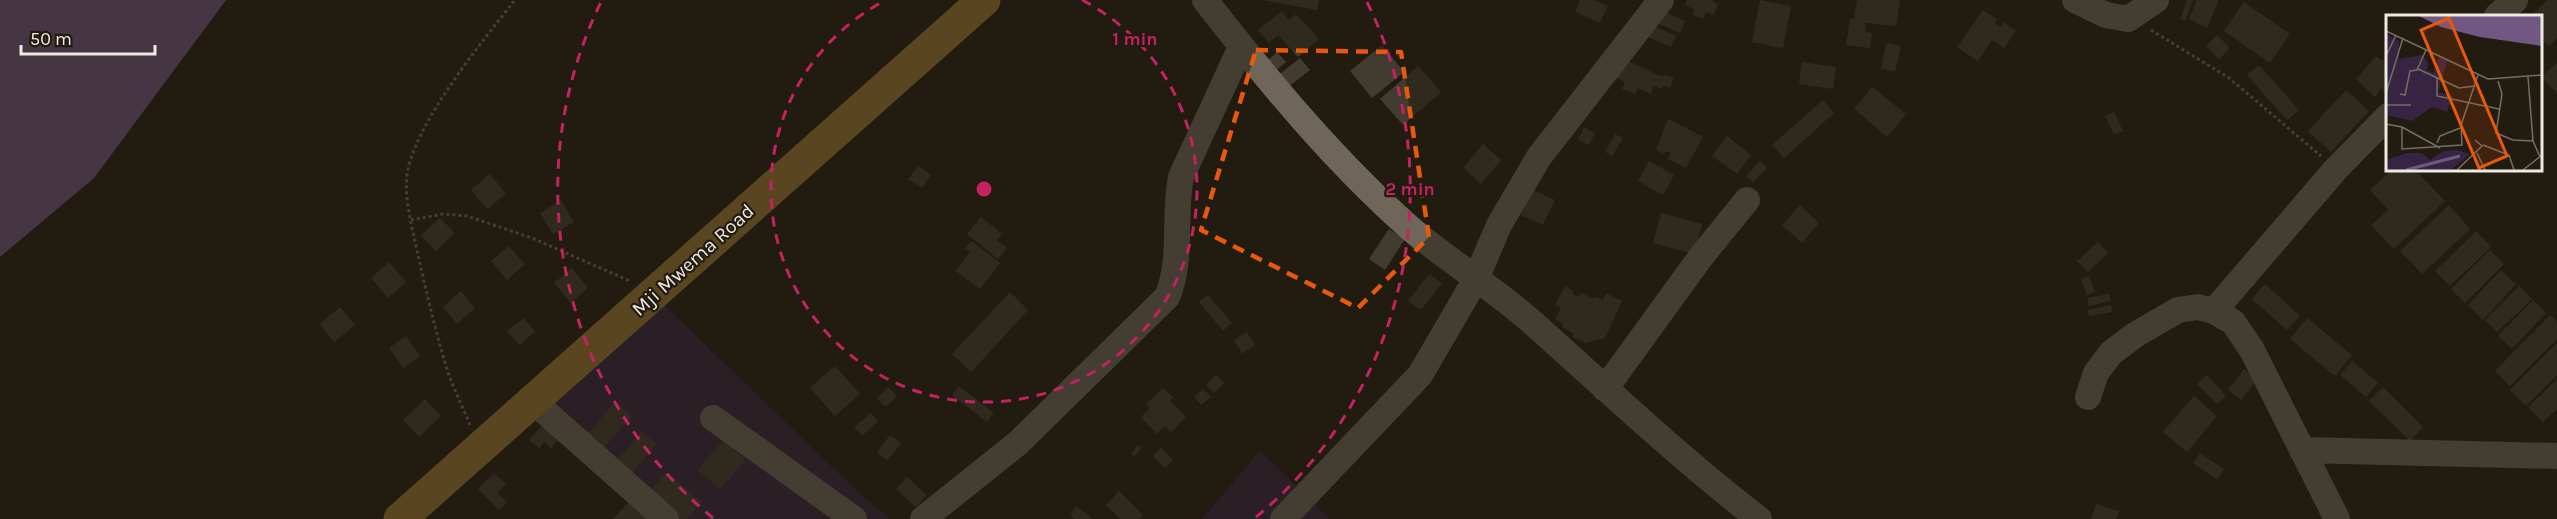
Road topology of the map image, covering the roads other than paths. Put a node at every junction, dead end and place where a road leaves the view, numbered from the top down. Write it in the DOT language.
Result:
graph roads {
  1 [pos="984,0"];
  2 [pos="1205,0"];
  3 [pos="1661,0"];
  4 [pos="2075,0"];
  5 [pos="2156,0"];
  6 [pos="2515,0"];
  7 [pos="2498,15"];
  8 [pos="1241,47"];
  9 [pos="2386,118"];
  10 [pos="1747,200"];
  11 [pos="1476,279"];
  12 [pos="2214,311"];
  13 [pos="1605,389"];
  14 [pos="2088,397"];
  15 [pos="533,401"];
  16 [pos="713,418"];
  17 [pos="2302,450"];
  18 [pos="2557,456"];
  19 [pos="400,519"];
  20 [pos="666,519"];
  21 [pos="854,519"];
  22 [pos="923,519"];
  23 [pos="1283,519"];
  24 [pos="1759,519"];
  25 [pos="2337,519"];
  1 -- 15 [label="main road, Mji Mwema Road"];
  2 -- 8 [label="street"];
  3 -- 11 [label="street"];
  4 -- 5 [label="street"];
  6 -- 7 [label="street"];
  8 -- 11 [label="street"];
  8 -- 22 [label="street"];
  9 -- 12 [label="street"];
  10 -- 13 [label="street"];
  11 -- 13 [label="street"];
  11 -- 23 [label="street"];
  12 -- 14 [label="street"];
  12 -- 17 [label="street"];
  13 -- 24 [label="street"];
  15 -- 19 [label="main road, Mji Mwema Road"];
  15 -- 20 [label="street"];
  16 -- 21 [label="street"];
  17 -- 18 [label="street"];
  17 -- 25 [label="street"];
}
